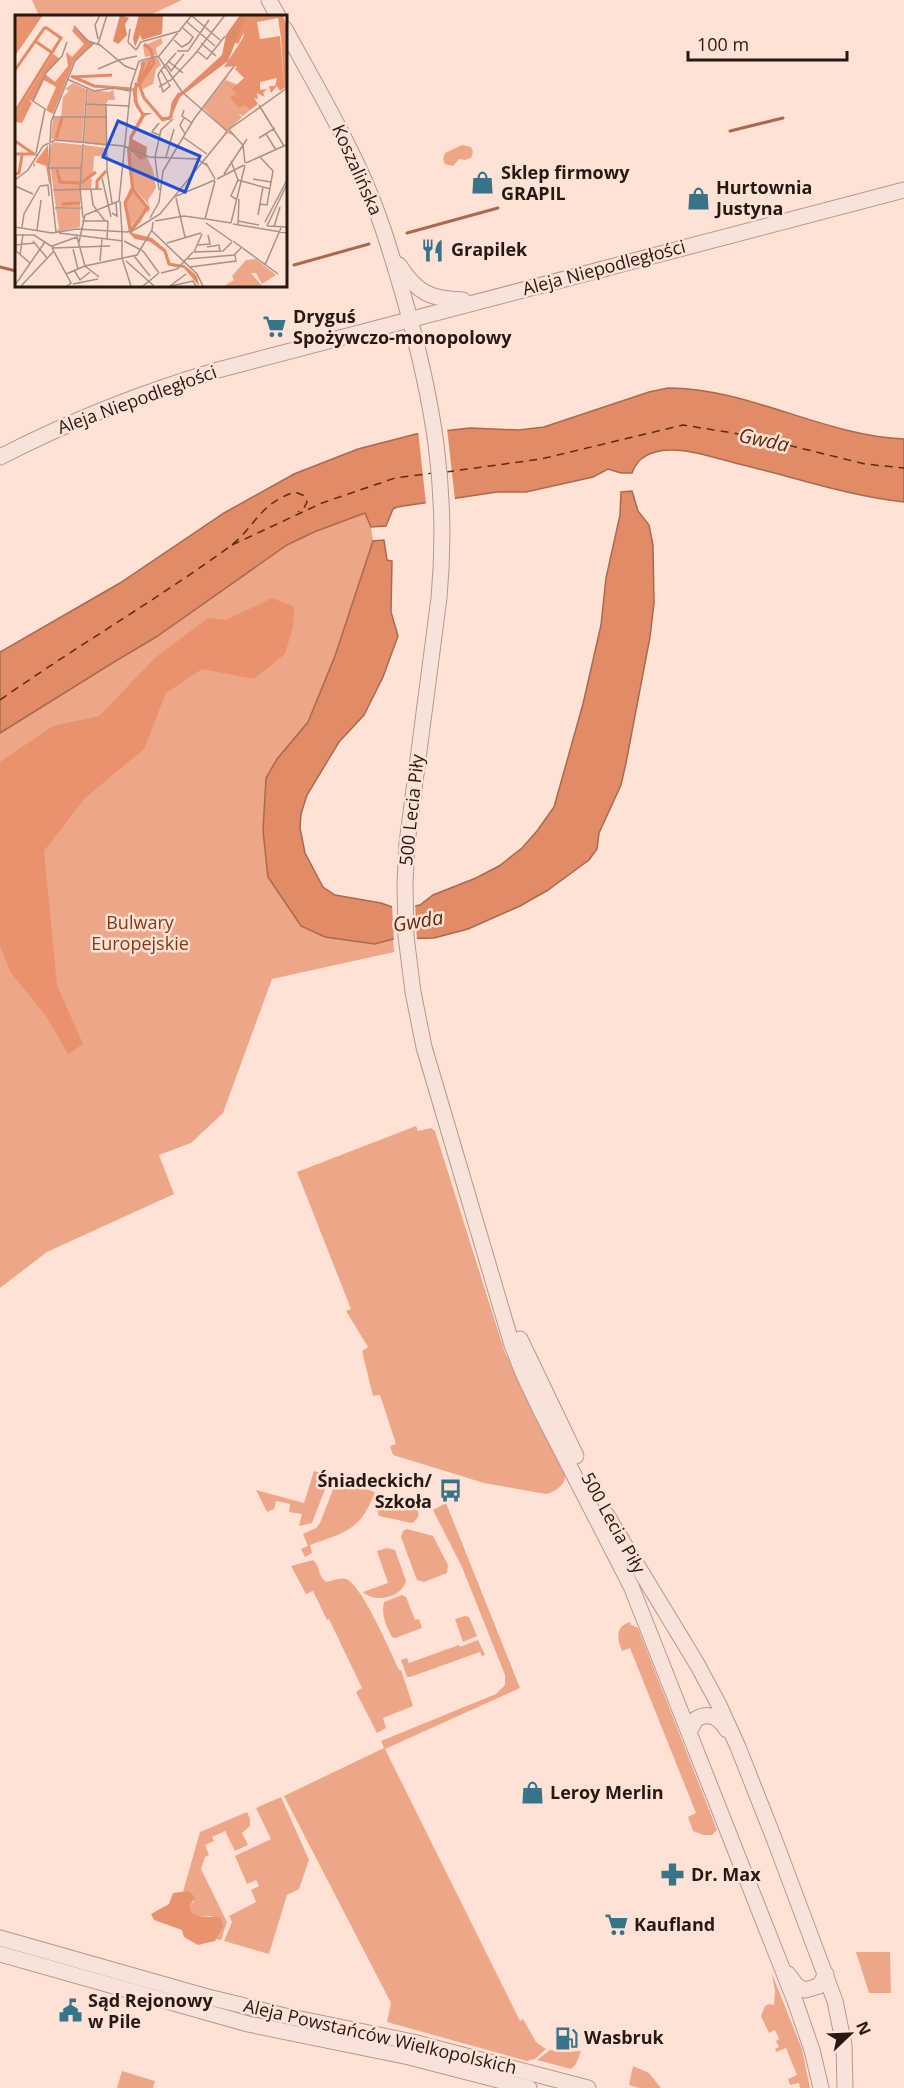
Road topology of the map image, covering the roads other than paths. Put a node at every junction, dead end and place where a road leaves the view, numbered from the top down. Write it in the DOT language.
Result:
graph roads {
  1 [pos="269,0"];
  2 [pos="277,15"];
  3 [pos="286,31"];
  4 [pos="904,190"];
  5 [pos="391,253"];
  6 [pos="478,301"];
  7 [pos="410,319"];
  8 [pos="0,457"];
  9 [pos="498,1293"];
  10 [pos="689,1732"];
  11 [pos="738,1747"];
  12 [pos="0,1938"];
  13 [pos="0,1954"];
  14 [pos="777,1957"];
  15 [pos="826,1974"];
  16 [pos="529,2088"];
  17 [pos="588,2088"];
  18 [pos="821,2088"];
  19 [pos="845,2088"];
  1 -- 2 [label="street"];
  3 -- 5 [label="street, Koszalińska"];
  4 -- 6 [label="street, Aleja Niepodległości"];
  5 -- 6 [label="street"];
  5 -- 7 [label="street, Koszalińska"];
  6 -- 7 [label="street, Aleja Niepodległości"];
  7 -- 8 [label="street, Aleja Niepodległości"];
  7 -- 9 [label="street, 500 Lecia Piły"];
  9 -- 10 [label="street, 500 Lecia Piły"];
  9 -- 11 [label="street, 500 Lecia Piły"];
  10 -- 11 [label="street, 500 Lecia Piły"];
  10 -- 14 [label="street, 500 Lecia Piły"];
  11 -- 15 [label="street, 500 Lecia Piły"];
  12 -- 17 [label="street, Aleja Powstańców Wielkopolskich"];
  13 -- 16 [label="street, Aleja Powstańców Wielkopolskich"];
  14 -- 15 [label="street, 500 Lecia Piły"];
  14 -- 18 [label="street, 500 Lecia Piły"];
  15 -- 19 [label="street, 500 Lecia Piły"];
}
